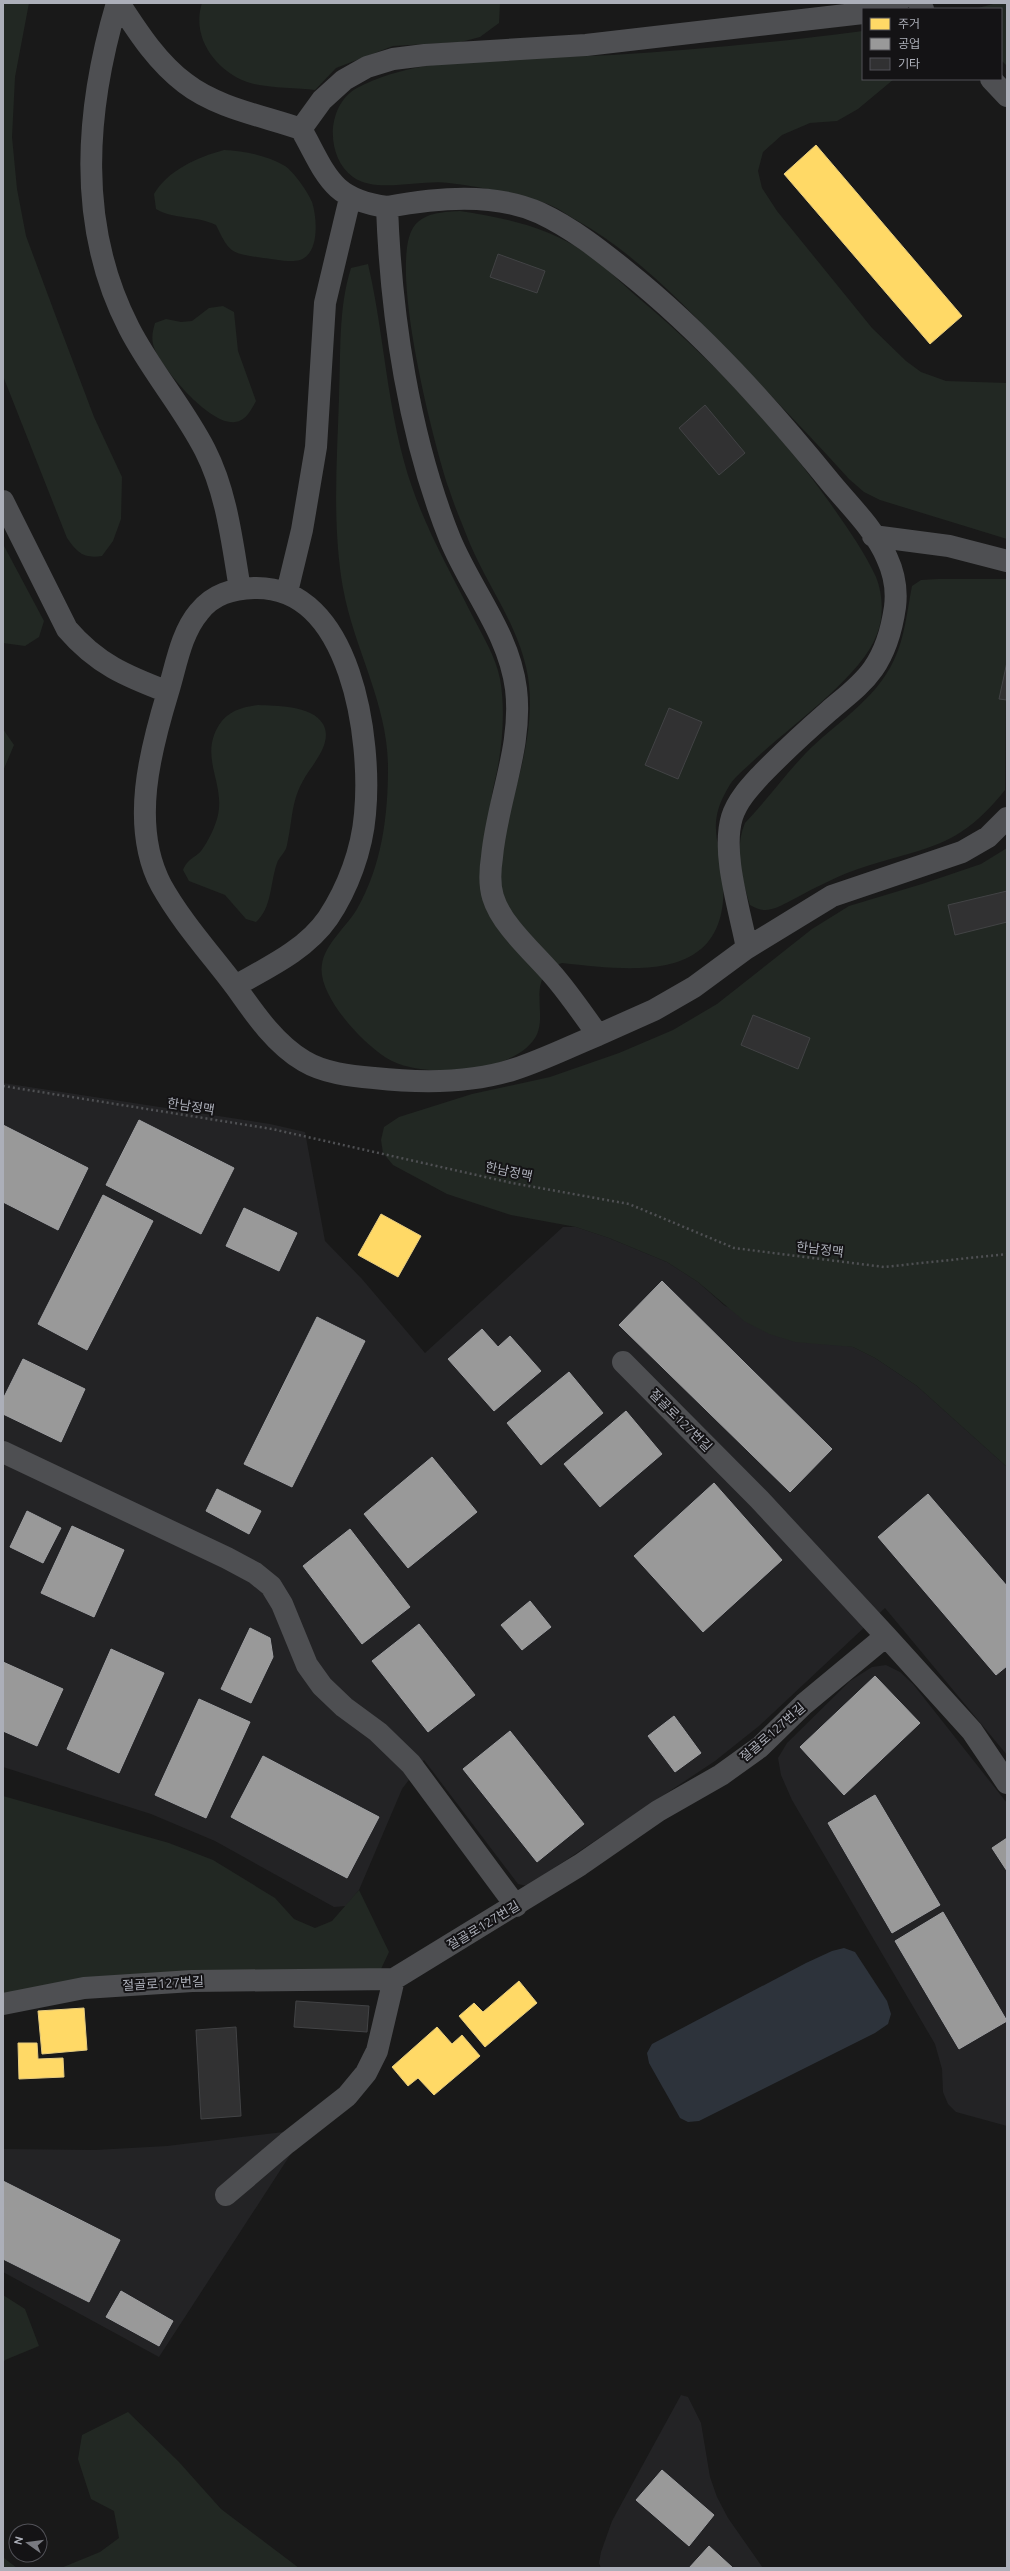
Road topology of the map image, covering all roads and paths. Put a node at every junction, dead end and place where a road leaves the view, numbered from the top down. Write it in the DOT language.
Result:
graph roads {
  1 [pos="118,3"];
  2 [pos="898,3"];
  3 [pos="882,8"];
  4 [pos="862,13"];
  5 [pos="992,80"];
  6 [pos="1007,96"];
  7 [pos="301,129"];
  8 [pos="350,198"];
  9 [pos="387,207"];
  10 [pos="3,501"];
  11 [pos="873,536"];
  12 [pos="1007,561"];
  13 [pos="240,589"];
  14 [pos="287,592"];
  15 [pos="168,692"];
  16 [pos="1007,818"];
  17 [pos="747,948"];
  18 [pos="235,986"];
  19 [pos="598,1035"];
  20 [pos="3,1086"];
  21 [pos="1007,1254"];
  22 [pos="623,1362"];
  23 [pos="3,1452"];
  24 [pos="886,1636"];
  25 [pos="1007,1783"];
  26 [pos="516,1906"];
  27 [pos="394,1979"];
  28 [pos="3,2004"];
  29 [pos="226,2195"];
  1 -- 7 [label="street"];
  1 -- 13 [label="street"];
  2 -- 3 [label="street"];
  4 -- 7 [label="street"];
  5 -- 6 [label="street"];
  7 -- 8 [label="street"];
  8 -- 9 [label="street"];
  8 -- 14 [label="street"];
  9 -- 11 [label="street"];
  9 -- 19 [label="street"];
  10 -- 15 [label="street"];
  11 -- 12 [label="street"];
  11 -- 17 [label="street"];
  13 -- 14 [label="street"];
  13 -- 15 [label="street"];
  14 -- 18 [label="street"];
  15 -- 18 [label="street"];
  16 -- 17 [label="street"];
  17 -- 19 [label="street"];
  18 -- 19 [label="street"];
  20 -- 21 [label="path, 한남정맥"];
  22 -- 24 [label="street, 절골로127번길"];
  23 -- 26 [label="street"];
  24 -- 25 [label="street, 절골로127번길"];
  24 -- 26 [label="street, 절골로127번길"];
  26 -- 27 [label="street, 절골로127번길"];
  27 -- 28 [label="street, 절골로127번길"];
  27 -- 29 [label="street"];
}
